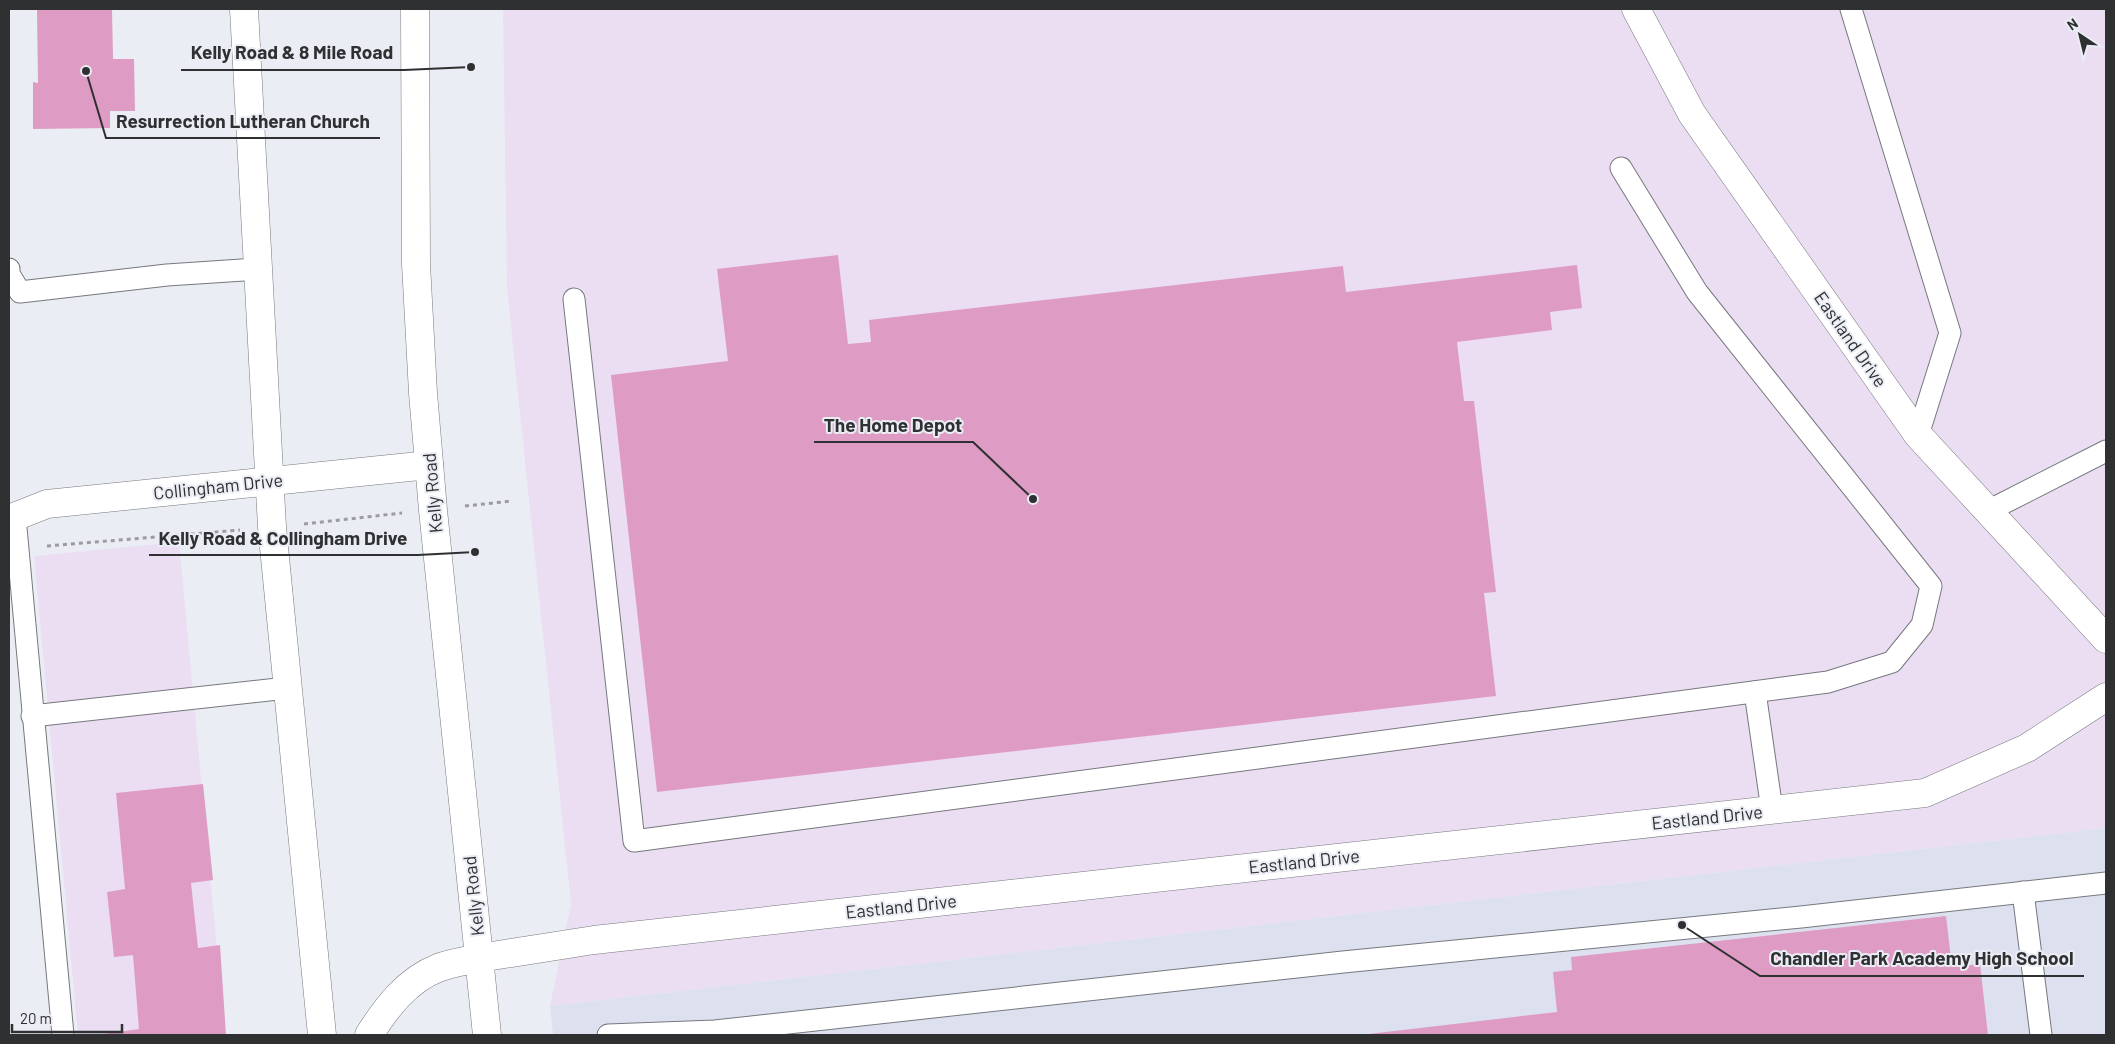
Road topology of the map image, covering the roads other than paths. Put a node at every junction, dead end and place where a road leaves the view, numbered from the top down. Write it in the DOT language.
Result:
graph roads {
  1 [pos="244,9"];
  2 [pos="415,9"];
  3 [pos="1636,9"];
  4 [pos="1851,9"];
  5 [pos="1621,168"];
  6 [pos="9,269"];
  7 [pos="258,269"];
  8 [pos="574,299"];
  9 [pos="1918,435"];
  10 [pos="2106,451"];
  11 [pos="429,465"];
  12 [pos="269,481"];
  13 [pos="1988,511"];
  14 [pos="12,518"];
  15 [pos="2106,639"];
  16 [pos="287,688"];
  17 [pos="1755,692"];
  18 [pos="2106,697"];
  19 [pos="32,716"];
  20 [pos="1772,810"];
  21 [pos="2106,883"];
  22 [pos="2023,892"];
  23 [pos="479,958"];
  24 [pos="699,1033"];
  25 [pos="62,1035"];
  26 [pos="322,1035"];
  27 [pos="369,1035"];
  28 [pos="487,1035"];
  29 [pos="608,1035"];
  30 [pos="2041,1035"];
  1 -- 7 [label="street"];
  2 -- 11 [label="street, Kelly Road"];
  3 -- 9 [label="street, Eastland Drive"];
  4 -- 9 [label="lane"];
  5 -- 17 [label="lane"];
  6 -- 7 [label="lane"];
  7 -- 12 [label="street"];
  8 -- 17 [label="lane"];
  9 -- 13 [label="street, Eastland Drive"];
  10 -- 13 [label="lane"];
  11 -- 12 [label="street, Collingham Drive"];
  11 -- 23 [label="street, Kelly Road"];
  12 -- 14 [label="street, Collingham Drive"];
  12 -- 16 [label="street"];
  13 -- 15 [label="street, Eastland Drive"];
  14 -- 19 [label="lane"];
  16 -- 19 [label="lane"];
  16 -- 26 [label="street"];
  17 -- 20 [label="lane"];
  18 -- 20 [label="street, Eastland Drive"];
  19 -- 25 [label="lane"];
  20 -- 23 [label="street, Eastland Drive"];
  21 -- 22 [label="lane"];
  22 -- 24 [label="lane"];
  22 -- 30 [label="lane"];
  23 -- 27 [label="street, Eastland Drive"];
  23 -- 28 [label="street, Kelly Road"];
  24 -- 29 [label="lane"];
}
